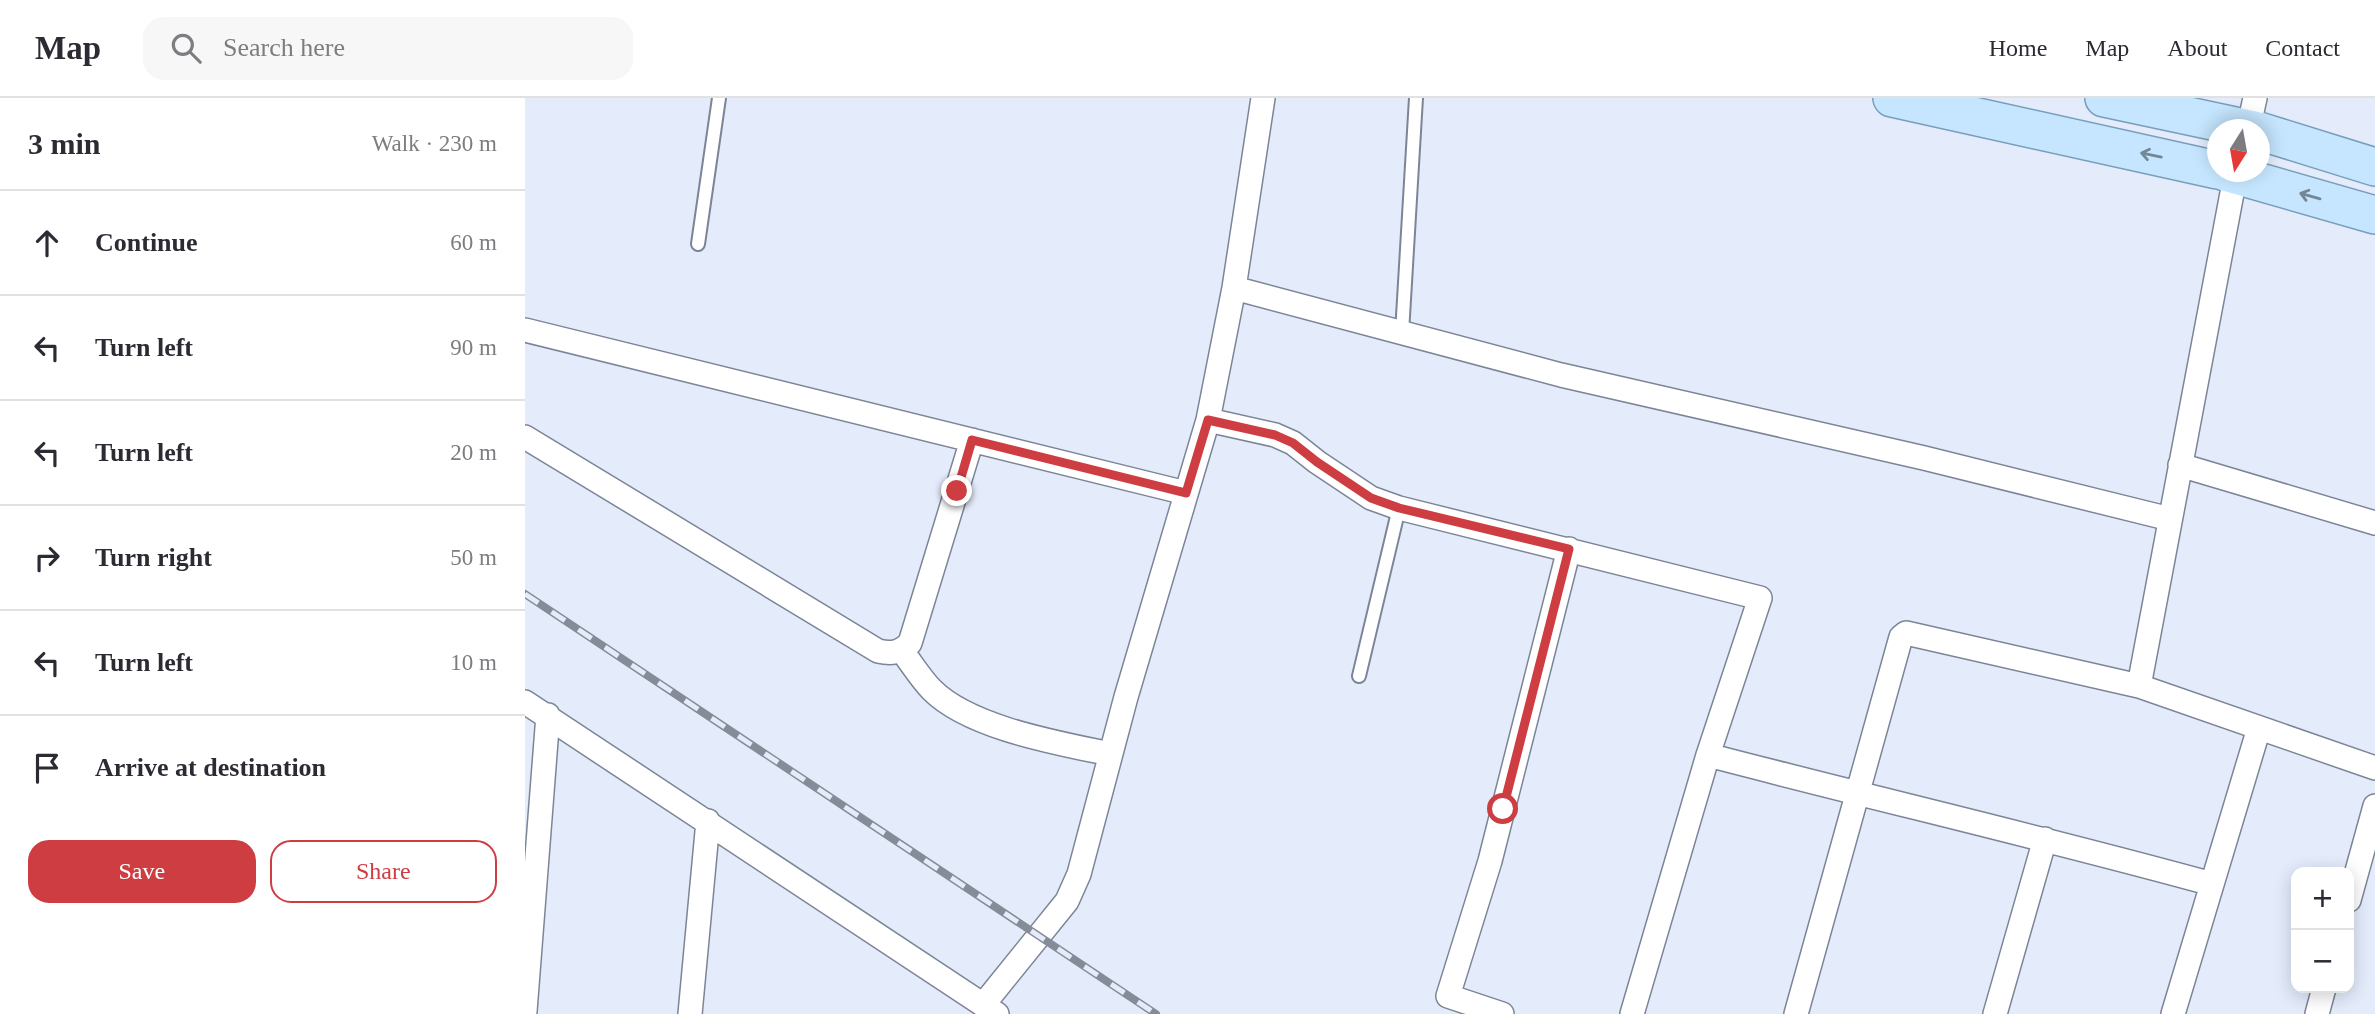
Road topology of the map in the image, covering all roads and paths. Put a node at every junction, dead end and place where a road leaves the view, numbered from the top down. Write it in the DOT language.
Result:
graph roads {
  1 [pos="719,98"];
  2 [pos="1263,98"];
  3 [pos="1416,98"];
  4 [pos="1892,98"];
  5 [pos="2104,98"];
  6 [pos="2229,119"];
  7 [pos="2270,129"];
  8 [pos="2207,167"];
  9 [pos="2375,167"];
  10 [pos="2227,182"];
  11 [pos="2263,182"];
  12 [pos="2375,215"];
  13 [pos="698,244"];
  14 [pos="1234,288"];
  15 [pos="525,330"];
  16 [pos="1402,333"];
  17 [pos="1208,420"];
  18 [pos="525,438"];
  19 [pos="972,440"];
  20 [pos="2180,465"];
  21 [pos="1186,493"];
  22 [pos="1399,508"];
  23 [pos="2170,519"];
  24 [pos="2375,523"];
  25 [pos="1569,549"];
  26 [pos="902,651"];
  27 [pos="1359,676"];
  28 [pos="2139,686"];
  29 [pos="525,702"];
  30 [pos="548,715"];
  31 [pos="2259,729"];
  32 [pos="1110,754"];
  33 [pos="1708,755"];
  34 [pos="2375,768"];
  35 [pos="1857,794"];
  36 [pos="2375,806"];
  37 [pos="708,821"];
  38 [pos="2045,839"];
  39 [pos="2354,882"];
  40 [pos="2212,884"];
  41 [pos="2323,993"];
  42 [pos="990,1009"];
  43 [pos="525,1011"];
  44 [pos="690,1014"];
  45 [pos="1502,1014"];
  46 [pos="1632,1014"];
  47 [pos="1796,1014"];
  48 [pos="1996,1014"];
  49 [pos="2173,1014"];
  50 [pos="2317,1014"];
  1 -- 13 [label="lane"];
  2 -- 14 [label="street"];
  3 -- 16 [label="lane"];
  8 -- 4 [label="main road, one-way"];
  5 -- 6 [label="main road"];
  7 -- 9 [label="main road"];
  10 -- 20 [label="street"];
  12 -- 11 [label="main road, one-way"];
  14 -- 16 [label="street"];
  14 -- 17 [label="street"];
  15 -- 19 [label="street"];
  16 -- 23 [label="street"];
  17 -- 21 [label="street"];
  17 -- 22 [label="street"];
  18 -- 26 [label="street"];
  19 -- 21 [label="street"];
  19 -- 26 [label="street"];
  20 -- 23 [label="street"];
  20 -- 24 [label="street"];
  21 -- 32 [label="street"];
  22 -- 25 [label="street"];
  22 -- 27 [label="lane"];
  23 -- 28 [label="street"];
  25 -- 33 [label="street"];
  25 -- 45 [label="street"];
  26 -- 32 [label="street"];
  28 -- 31 [label="street"];
  28 -- 35 [label="street"];
  29 -- 30 [label="street"];
  30 -- 37 [label="street"];
  30 -- 43 [label="street"];
  31 -- 34 [label="street"];
  31 -- 40 [label="street"];
  32 -- 42 [label="street"];
  33 -- 35 [label="street"];
  33 -- 46 [label="street"];
  35 -- 38 [label="street"];
  35 -- 47 [label="street"];
  36 -- 39 [label="street"];
  37 -- 42 [label="street"];
  37 -- 44 [label="street"];
  38 -- 40 [label="street"];
  38 -- 48 [label="street"];
  40 -- 49 [label="street"];
  41 -- 50 [label="street"];
}
